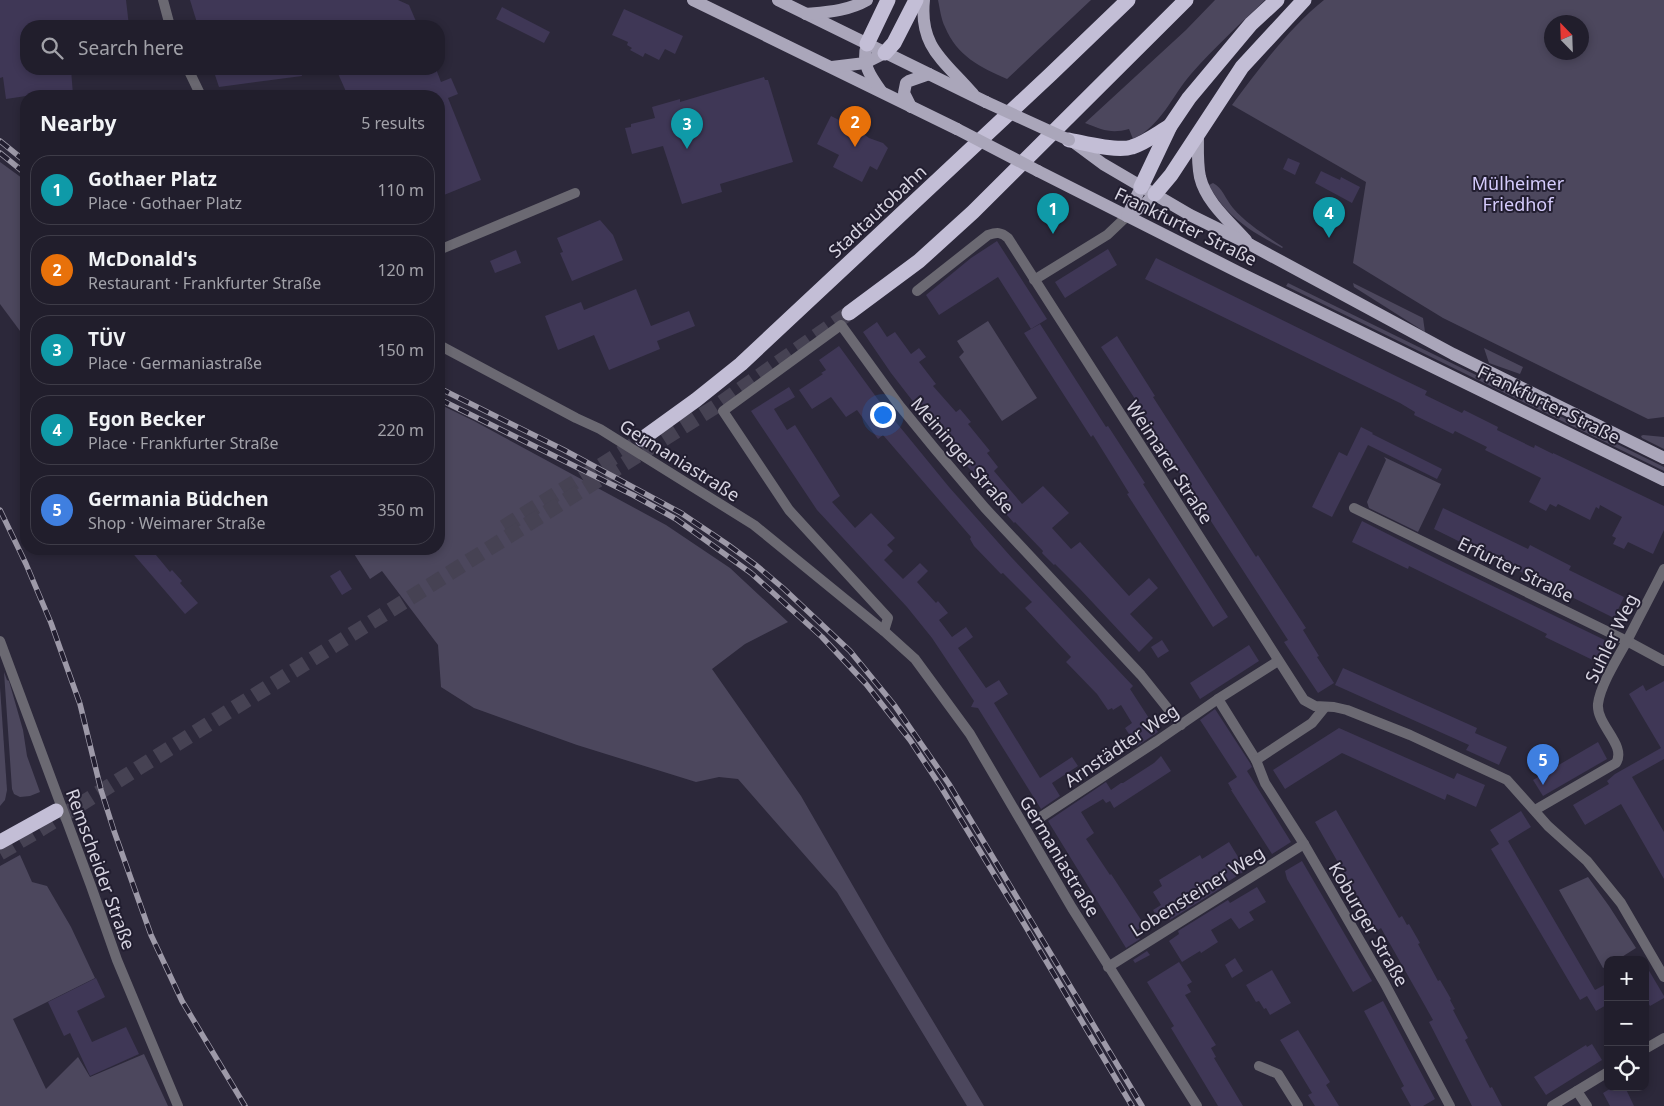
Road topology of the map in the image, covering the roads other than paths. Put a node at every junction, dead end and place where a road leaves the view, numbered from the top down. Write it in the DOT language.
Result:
graph roads {
  1 [pos="163,0"];
  2 [pos="694,0"];
  3 [pos="778,0"];
  4 [pos="866,0"];
  5 [pos="888,0"];
  6 [pos="916,0"];
  7 [pos="924,0"];
  8 [pos="1128,0"];
  9 [pos="1186,0"];
  10 [pos="1277,0"];
  11 [pos="1304,0"];
  12 [pos="806,14"];
  13 [pos="168,20"];
  14 [pos="867,44"];
  15 [pos="885,53"];
  16 [pos="865,64"];
  17 [pos="832,67"];
  18 [pos="929,74"];
  19 [pos="191,75"];
  20 [pos="198,90"];
  21 [pos="882,92"];
  22 [pos="981,100"];
  23 [pos="911,107"];
  24 [pos="1170,126"];
  25 [pos="1198,134"];
  26 [pos="1069,140"];
  27 [pos="1141,187"];
  28 [pos="575,193"];
  29 [pos="1155,194"];
  30 [pos="1127,216"];
  31 [pos="1251,246"];
  32 [pos="445,247"];
  33 [pos="1034,280"];
  34 [pos="917,291"];
  35 [pos="849,313"];
  36 [pos="445,348"];
  37 [pos="735,429"];
  38 [pos="642,439"];
  39 [pos="1664,458"];
  40 [pos="1664,480"];
  41 [pos="1354,508"];
  42 [pos="1664,569"];
  43 [pos="884,631"];
  44 [pos="0,641"];
  45 [pos="1627,641"];
  46 [pos="1278,661"];
  47 [pos="1664,661"];
  48 [pos="1218,699"];
  49 [pos="1325,707"];
  50 [pos="1181,725"];
  51 [pos="1256,760"];
  52 [pos="1535,810"];
  53 [pos="56,811"];
  54 [pos="1041,817"];
  55 [pos="0,842"];
  56 [pos="1304,844"];
  57 [pos="1108,966"];
  58 [pos="1661,966"];
  59 [pos="1664,977"];
  60 [pos="1664,1038"];
  61 [pos="1649,1047"];
  62 [pos="1259,1066"];
  63 [pos="1604,1074"];
  64 [pos="1577,1091"];
  65 [pos="178,1106"];
  66 [pos="1196,1106"];
  67 [pos="1298,1106"];
  68 [pos="1450,1106"];
  69 [pos="1552,1106"];
  70 [pos="1587,1106"];
  1 -- 13 [label="street"];
  2 -- 17 [label="main road, Frankfurter Straße"];
  3 -- 12 [label="main road, Frankfurter Straße"];
  4 -- 12 [label="main road"];
  5 -- 14 [label="highway"];
  6 -- 15 [label="highway"];
  7 -- 22 [label="main road"];
  8 -- 38 [label="highway, Stadtautobahn"];
  9 -- 35 [label="highway"];
  10 -- 24 [label="highway"];
  11 -- 25 [label="highway"];
  12 -- 14 [label="main road, Frankfurter Straße"];
  14 -- 15 [label="main road, Frankfurter Straße"];
  14 -- 16 [label="main road"];
  15 -- 16 [label="main road"];
  15 -- 18 [label="main road, Frankfurter Straße"];
  16 -- 17 [label="main road"];
  16 -- 21 [label="main road"];
  17 -- 21 [label="main road, Frankfurter Straße"];
  18 -- 22 [label="main road, Frankfurter Straße"];
  18 -- 23 [label="main road"];
  19 -- 20 [label="street"];
  21 -- 23 [label="main road, Frankfurter Straße"];
  22 -- 26 [label="main road, Frankfurter Straße, bridge"];
  23 -- 30 [label="main road, Frankfurter Straße, bridge"];
  24 -- 26 [label="highway"];
  24 -- 27 [label="highway"];
  25 -- 29 [label="highway"];
  25 -- 31 [label="main road"];
  26 -- 27 [label="main road, Frankfurter Straße"];
  27 -- 29 [label="main road, Frankfurter Straße"];
  27 -- 30 [label="main road"];
  28 -- 32 [label="street"];
  29 -- 30 [label="main road"];
  29 -- 31 [label="main road, Frankfurter Straße"];
  30 -- 33 [label="street"];
  30 -- 40 [label="main road, Frankfurter Straße"];
  31 -- 39 [label="main road, Frankfurter Straße"];
  33 -- 34 [label="street, Weimarer Straße"];
  33 -- 46 [label="street, Weimarer Straße"];
  36 -- 43 [label="street, Germaniastraße"];
  37 -- 43 [label="street, Germaniastraße"];
  37 -- 50 [label="street, Meininger Straße"];
  41 -- 45 [label="street, Erfurter Straße"];
  42 -- 45 [label="street, Suhler Weg"];
  43 -- 57 [label="street, Germaniastraße"];
  44 -- 65 [label="street, Remscheider Straße"];
  45 -- 47 [label="street, Erfurter Straße"];
  45 -- 52 [label="street, Suhler Weg"];
  46 -- 48 [label="street, Arnstädter Weg"];
  46 -- 49 [label="street, Weimarer Straße"];
  48 -- 50 [label="street, Arnstädter Weg"];
  48 -- 51 [label="street, Koburger Straße"];
  49 -- 51 [label="street"];
  49 -- 52 [label="street"];
  50 -- 54 [label="street, Arnstädter Weg"];
  51 -- 56 [label="street, Koburger Straße"];
  52 -- 58 [label="street"];
  53 -- 55 [label="highway"];
  56 -- 57 [label="street, Lobensteiner Weg"];
  56 -- 68 [label="street, Koburger Straße"];
  57 -- 66 [label="street, Germaniastraße"];
  58 -- 59 [label="street"];
  60 -- 61 [label="street"];
  62 -- 67 [label="street"];
  63 -- 64 [label="street"];
  64 -- 69 [label="street"];
  64 -- 70 [label="street"];
}
